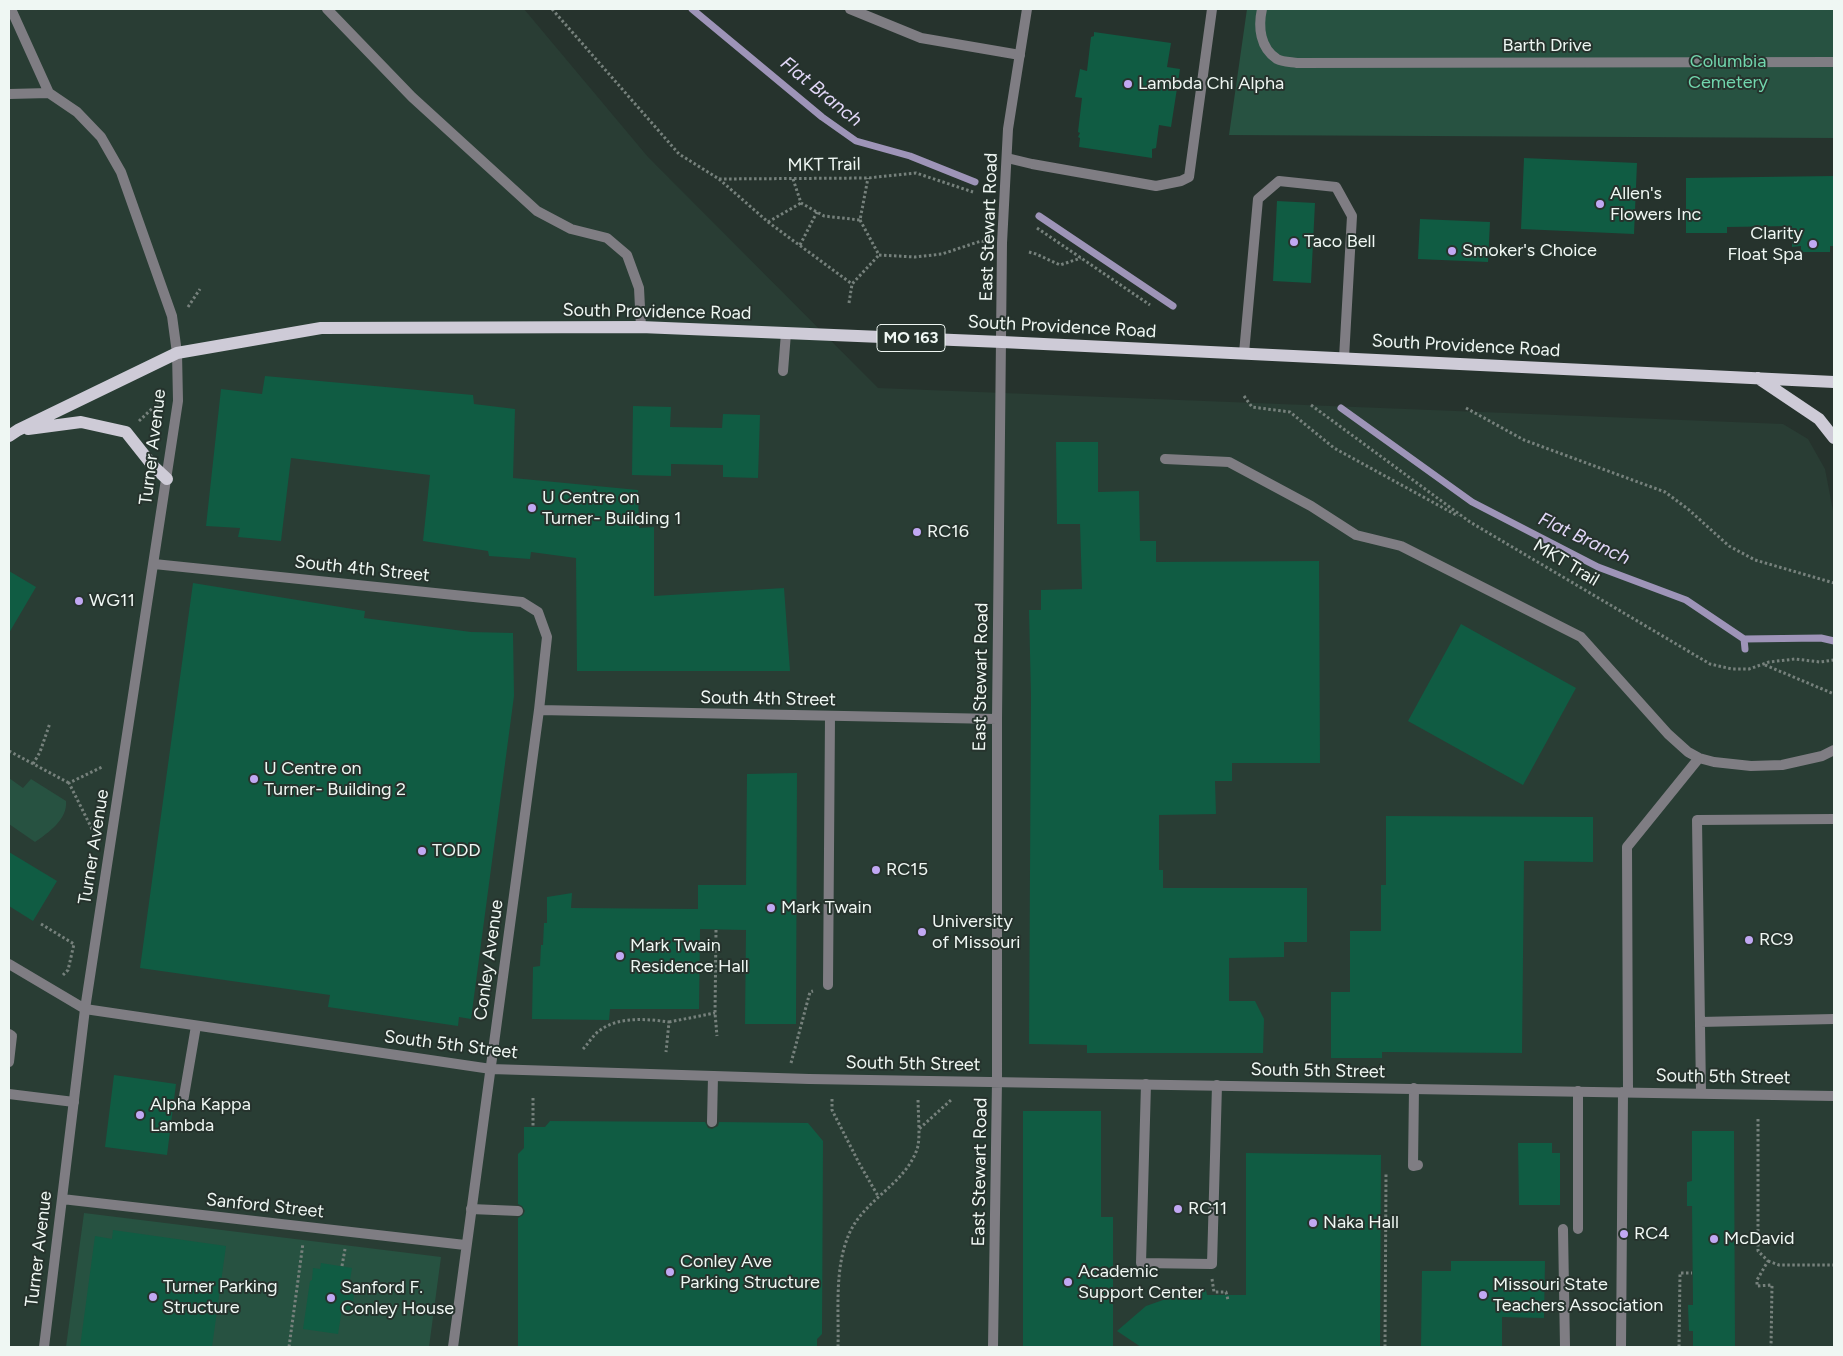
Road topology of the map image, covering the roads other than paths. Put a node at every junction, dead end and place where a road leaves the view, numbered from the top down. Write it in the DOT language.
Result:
graph roads {
  1 [pos="11,9"];
  2 [pos="327,9"];
  3 [pos="850,9"];
  4 [pos="1027,9"];
  5 [pos="1212,9"];
  6 [pos="1262,9"];
  7 [pos="1020,55"];
  8 [pos="1834,62"];
  9 [pos="49,93"];
  10 [pos="9,94"];
  11 [pos="1007,158"];
  12 [pos="641,327"];
  13 [pos="786,333"];
  14 [pos="1002,342"];
  15 [pos="177,352"];
  16 [pos="1244,353"];
  17 [pos="1344,358"];
  18 [pos="783,371"];
  19 [pos="1758,378"];
  20 [pos="1834,382"];
  21 [pos="13,433"];
  22 [pos="1834,438"];
  23 [pos="1165,459"];
  24 [pos="167,479"];
  25 [pos="154,564"];
  26 [pos="547,637"];
  27 [pos="539,710"];
  28 [pos="830,716"];
  29 [pos="997,719"];
  30 [pos="1834,750"];
  31 [pos="1698,758"];
  32 [pos="1834,819"];
  33 [pos="9,964"];
  34 [pos="828,985"];
  35 [pos="85,1009"];
  36 [pos="1834,1019"];
  37 [pos="1700,1022"];
  38 [pos="196,1026"];
  39 [pos="9,1034"];
  40 [pos="9,1062"];
  41 [pos="491,1070"];
  42 [pos="713,1076"];
  43 [pos="997,1081"];
  44 [pos="1146,1084"];
  45 [pos="1217,1085"];
  46 [pos="1414,1088"];
  47 [pos="1578,1091"];
  48 [pos="1625,1092"];
  49 [pos="1701,1093"];
  50 [pos="9,1094"];
  51 [pos="1834,1096"];
  52 [pos="74,1102"];
  53 [pos="183,1102"];
  54 [pos="712,1122"];
  55 [pos="1418,1166"];
  56 [pos="62,1199"];
  57 [pos="471,1209"];
  58 [pos="518,1211"];
  59 [pos="1563,1229"];
  60 [pos="1578,1229"];
  61 [pos="465,1245"];
  62 [pos="44,1347"];
  63 [pos="453,1347"];
  64 [pos="993,1347"];
  65 [pos="1565,1347"];
  66 [pos="1621,1347"];
  1 -- 9 [label="street"];
  2 -- 12 [label="street"];
  3 -- 7 [label="street"];
  4 -- 7 [label="street, East Stewart Road"];
  5 -- 11 [label="street"];
  6 -- 8 [label="street, Barth Drive"];
  7 -- 11 [label="street, East Stewart Road"];
  9 -- 10 [label="street"];
  9 -- 15 [label="street, Turner Avenue"];
  11 -- 14 [label="street, East Stewart Road"];
  12 -- 13 [label="main road, South Providence Road / MO 163"];
  12 -- 15 [label="main road, South Providence Road / MO 163"];
  13 -- 14 [label="main road, South Providence Road / MO 163"];
  13 -- 18 [label="street"];
  14 -- 16 [label="main road, South Providence Road / MO 163"];
  14 -- 29 [label="street, East Stewart Road"];
  15 -- 21 [label="main road, South Providence Road / MO 163"];
  15 -- 24 [label="street, Turner Avenue"];
  16 -- 17 [label="main road, South Providence Road / MO 163"];
  16 -- 17 [label="street"];
  17 -- 19 [label="main road, South Providence Road / MO 163"];
  19 -- 20 [label="main road, South Providence Road / MO 163"];
  19 -- 22 [label="main road"];
  21 -- 24 [label="main road"];
  23 -- 31 [label="street"];
  24 -- 25 [label="street, Turner Avenue"];
  25 -- 26 [label="street, South 4th Street"];
  25 -- 35 [label="street, Turner Avenue"];
  26 -- 27 [label="street, Conley Avenue"];
  27 -- 28 [label="street, South 4th Street"];
  27 -- 41 [label="street, Conley Avenue"];
  28 -- 29 [label="street, South 4th Street"];
  28 -- 34 [label="street"];
  29 -- 43 [label="street, East Stewart Road"];
  30 -- 31 [label="street"];
  31 -- 48 [label="street"];
  32 -- 37 [label="street"];
  33 -- 35 [label="street, South 5th Street"];
  35 -- 38 [label="street, South 5th Street"];
  35 -- 52 [label="street, Turner Avenue"];
  36 -- 37 [label="street"];
  37 -- 49 [label="street"];
  38 -- 41 [label="street, South 5th Street"];
  38 -- 53 [label="street"];
  39 -- 40 [label="street"];
  41 -- 42 [label="street, South 5th Street"];
  41 -- 57 [label="street, Conley Avenue"];
  42 -- 43 [label="street, South 5th Street"];
  42 -- 54 [label="street"];
  43 -- 44 [label="street, South 5th Street"];
  43 -- 64 [label="street, East Stewart Road"];
  44 -- 45 [label="street, South 5th Street"];
  44 -- 45 [label="street"];
  45 -- 46 [label="street, South 5th Street"];
  46 -- 47 [label="street, South 5th Street"];
  46 -- 55 [label="street"];
  47 -- 48 [label="street, South 5th Street"];
  47 -- 60 [label="street"];
  48 -- 49 [label="street, South 5th Street"];
  48 -- 66 [label="street"];
  49 -- 51 [label="street, South 5th Street"];
  50 -- 52 [label="street"];
  52 -- 56 [label="street, Turner Avenue"];
  56 -- 61 [label="street, Sanford Street"];
  56 -- 62 [label="street, Turner Avenue"];
  57 -- 58 [label="street"];
  57 -- 61 [label="street, Conley Avenue"];
  59 -- 65 [label="street"];
  61 -- 63 [label="street, Conley Avenue"];
}
